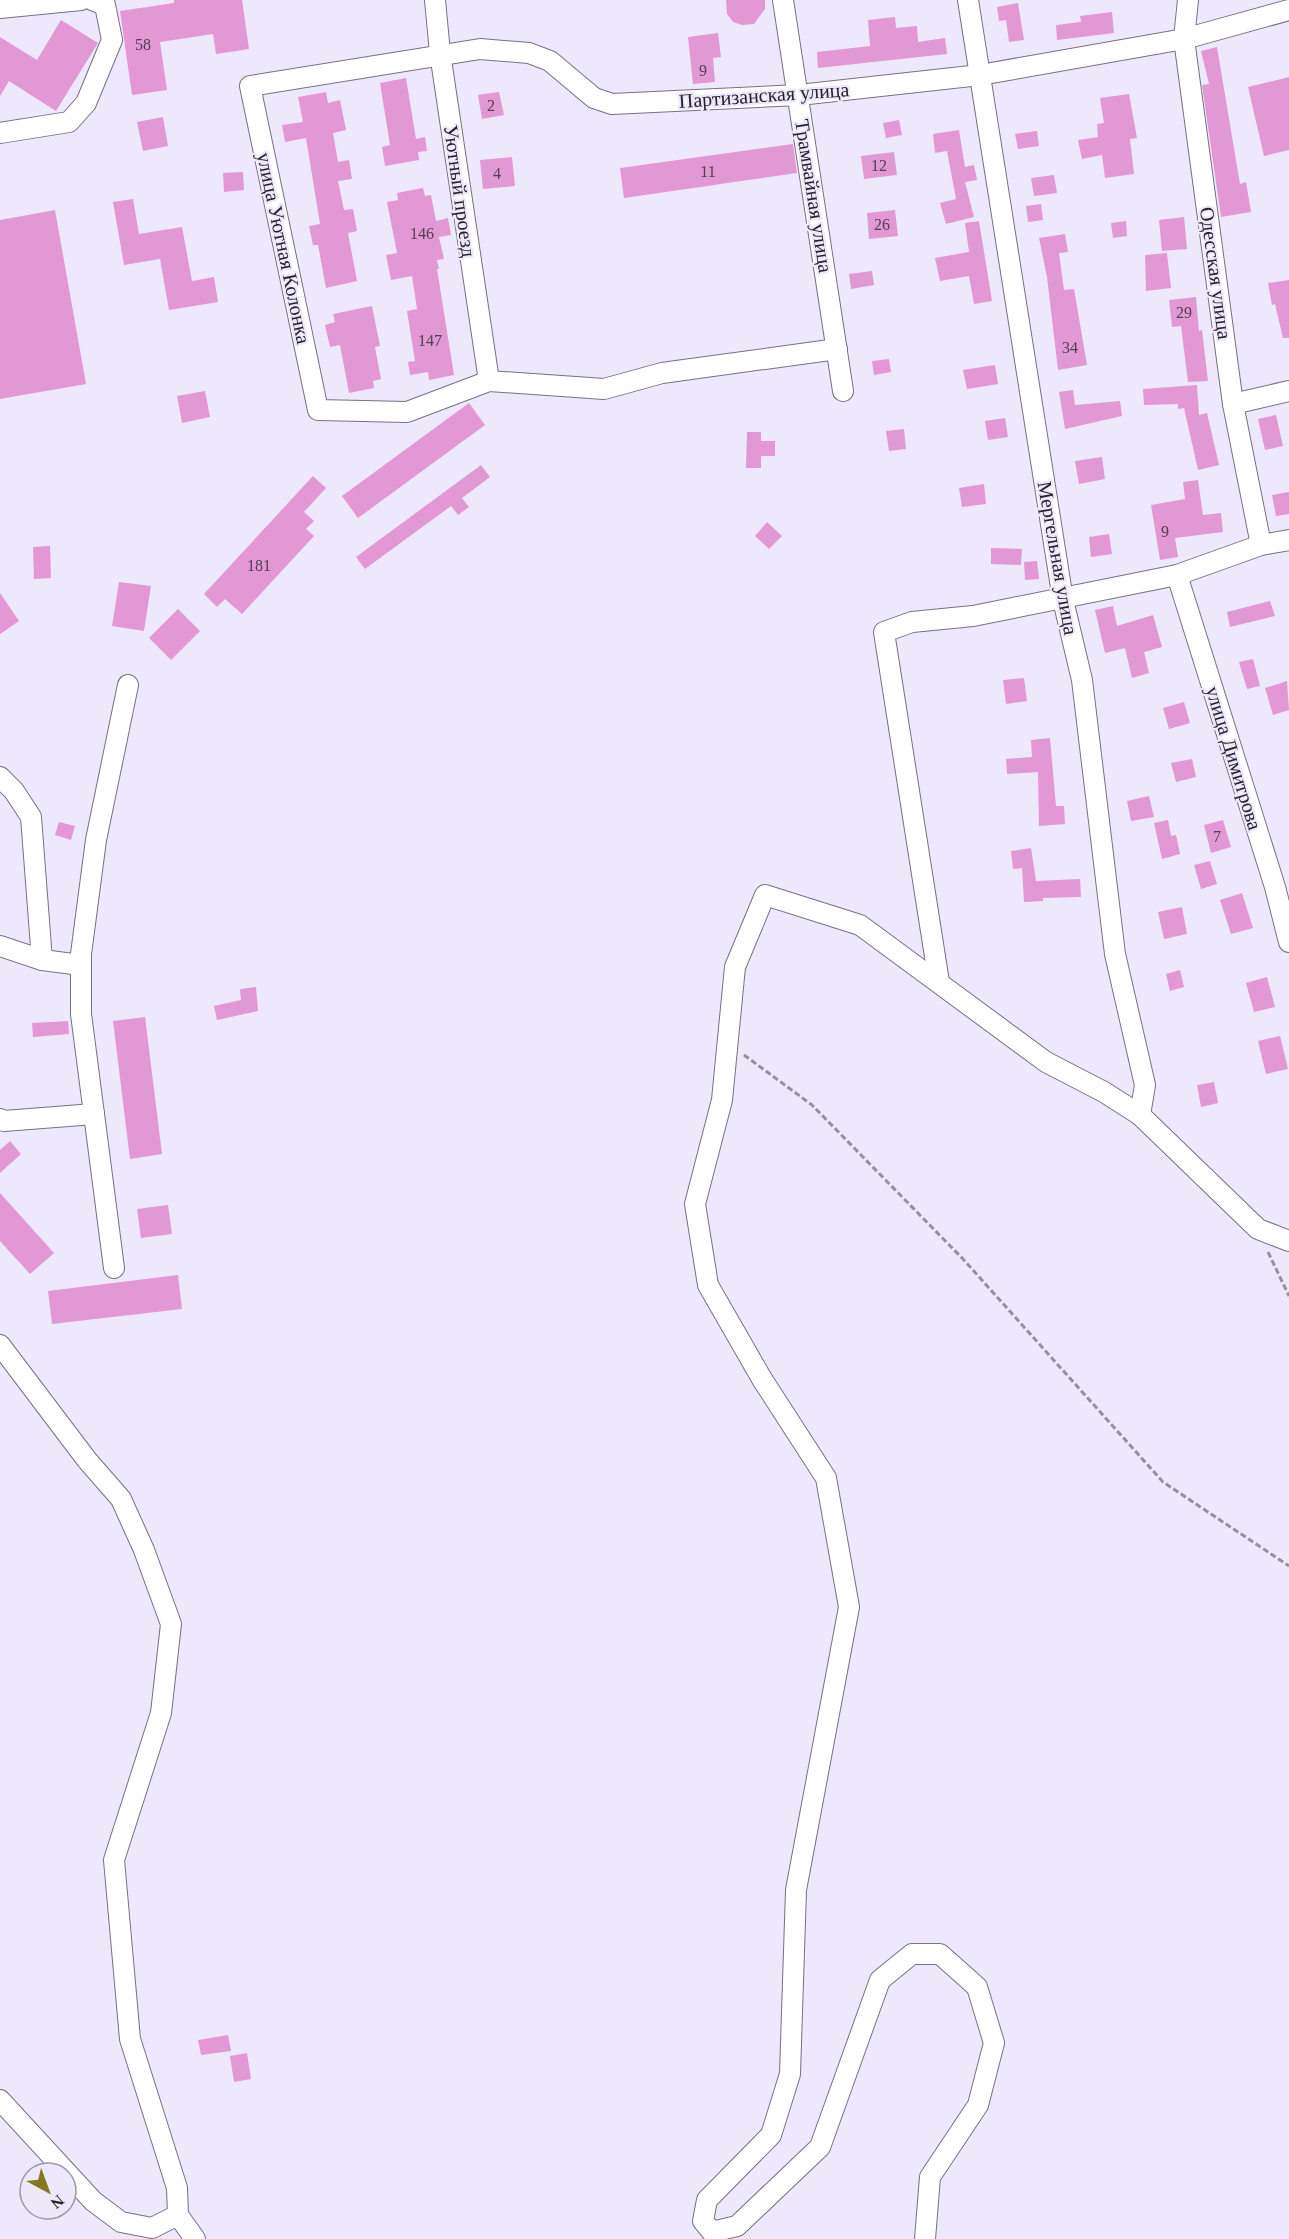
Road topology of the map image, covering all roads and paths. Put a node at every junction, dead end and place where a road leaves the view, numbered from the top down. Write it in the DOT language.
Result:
graph roads {
  1 [pos="81,0"];
  2 [pos="92,0"];
  3 [pos="435,0"];
  4 [pos="783,0"];
  5 [pos="968,0"];
  6 [pos="1188,0"];
  7 [pos="0,8"];
  8 [pos="1289,10"];
  9 [pos="1184,39"];
  10 [pos="440,53"];
  11 [pos="980,75"];
  12 [pos="250,86"];
  13 [pos="799,95"];
  14 [pos="0,134"];
  15 [pos="837,349"];
  16 [pos="489,381"];
  17 [pos="1289,391"];
  18 [pos="843,392"];
  19 [pos="1233,404"];
  20 [pos="1289,540"];
  21 [pos="1261,545"];
  22 [pos="1177,575"];
  23 [pos="1063,600"];
  24 [pos="128,685"];
  25 [pos="0,777"];
  26 [pos="1289,942"];
  27 [pos="0,946"];
  28 [pos="42,960"];
  29 [pos="81,965"];
  30 [pos="939,982"];
  31 [pos="728,1042"];
  32 [pos="94,1114"];
  33 [pos="1140,1115"];
  34 [pos="0,1119"];
  35 [pos="1257,1229"];
  36 [pos="1289,1241"];
  37 [pos="114,1268"];
  38 [pos="1289,1296"];
  39 [pos="0,1345"];
  40 [pos="1289,1566"];
  41 [pos="0,2100"];
  42 [pos="178,2216"];
  43 [pos="195,2239"];
  44 [pos="925,2239"];
  1 -- 7 [label="street"];
  2 -- 14 [label="street"];
  3 -- 10 [label="street, Уютный проезд"];
  4 -- 13 [label="street, Трамвайная улица"];
  5 -- 11 [label="street, Мергельная улица"];
  6 -- 9 [label="street, Одесская улица"];
  8 -- 9 [label="street, Партизанская улица"];
  9 -- 11 [label="street, Партизанская улица"];
  9 -- 19 [label="street, Одесская улица"];
  10 -- 12 [label="street, Партизанская улица"];
  10 -- 13 [label="street, Партизанская улица"];
  10 -- 16 [label="street, Уютный проезд"];
  11 -- 13 [label="street, Партизанская улица"];
  11 -- 23 [label="street, Мергельная улица"];
  12 -- 16 [label="street, улица Уютная Колонка"];
  13 -- 15 [label="street, Трамвайная улица"];
  15 -- 16 [label="street"];
  15 -- 18 [label="street, Трамвайная улица"];
  17 -- 19 [label="street"];
  19 -- 21 [label="street, Одесская улица"];
  20 -- 21 [label="street"];
  21 -- 22 [label="street"];
  22 -- 23 [label="street"];
  22 -- 26 [label="street, улица Димитрова"];
  23 -- 30 [label="street"];
  23 -- 33 [label="street, Мергельная улица"];
  24 -- 29 [label="street"];
  25 -- 28 [label="street"];
  27 -- 28 [label="street"];
  28 -- 29 [label="street"];
  29 -- 32 [label="street"];
  30 -- 31 [label="street"];
  30 -- 33 [label="street"];
  31 -- 40 [label="path"];
  31 -- 44 [label="street"];
  32 -- 34 [label="street"];
  32 -- 37 [label="street"];
  33 -- 35 [label="street"];
  35 -- 36 [label="street"];
  35 -- 38 [label="path"];
  39 -- 42 [label="street"];
  41 -- 42 [label="street"];
  42 -- 43 [label="street"];
}
